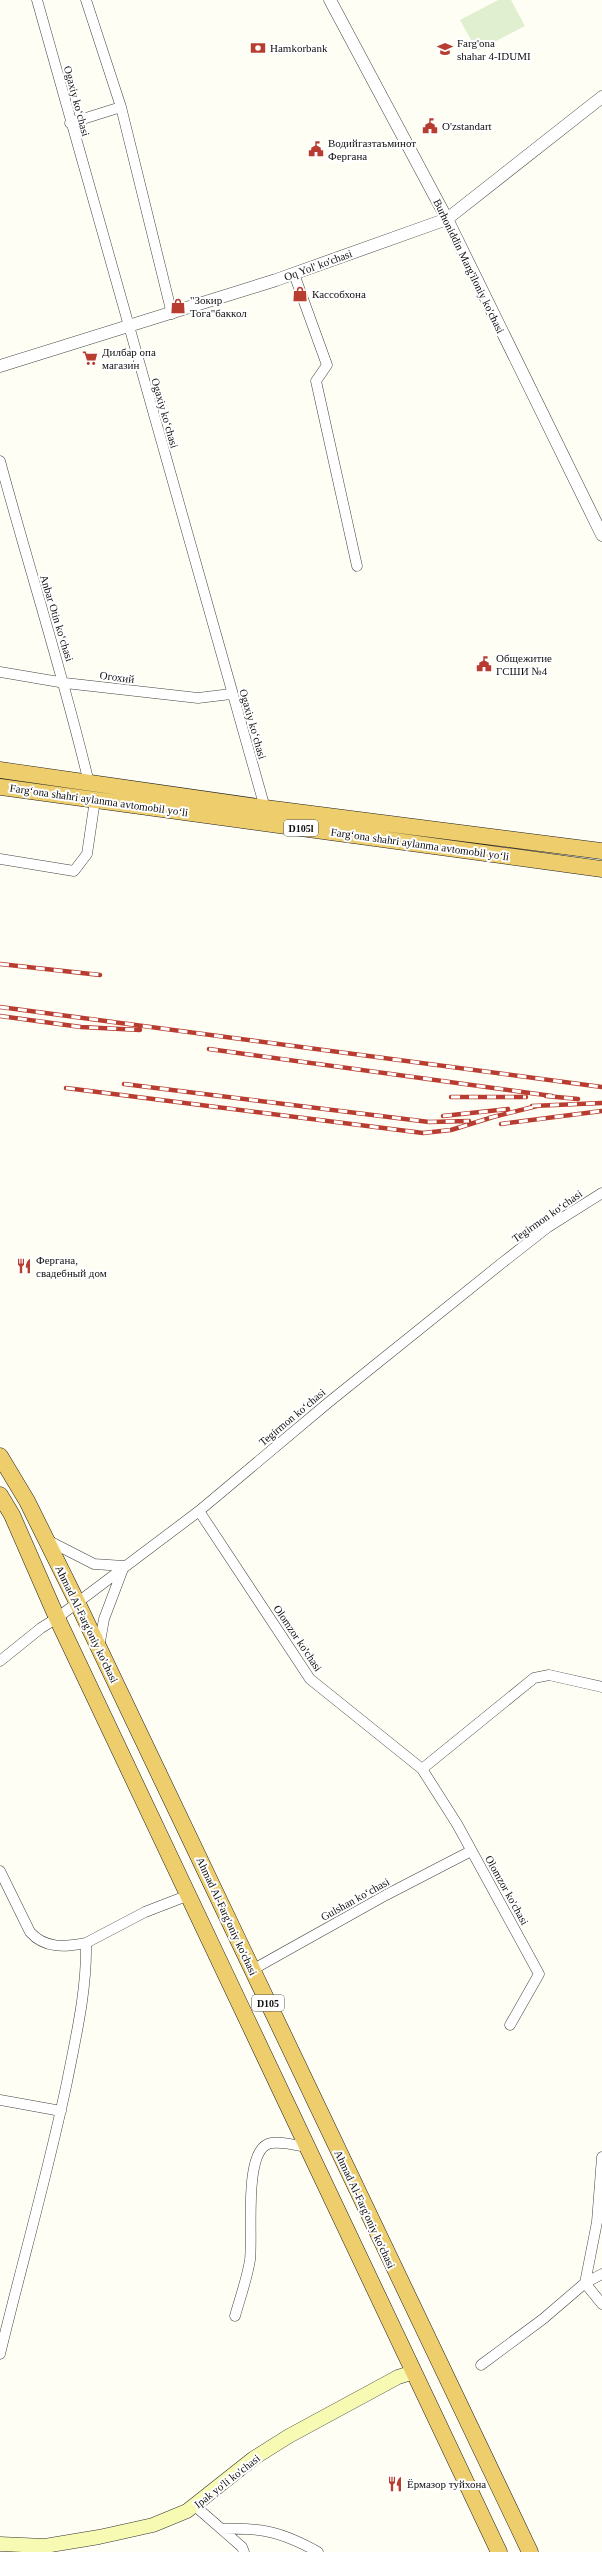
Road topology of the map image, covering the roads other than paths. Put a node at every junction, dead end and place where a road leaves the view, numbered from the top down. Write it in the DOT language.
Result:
graph roads {
  1 [pos="37,0"];
  2 [pos="86,0"];
  3 [pos="330,0"];
  4 [pos="602,97"];
  5 [pos="121,107"];
  6 [pos="70,123"];
  7 [pos="447,218"];
  8 [pos="294,274"];
  9 [pos="172,314"];
  10 [pos="128,328"];
  11 [pos="0,366"];
  12 [pos="0,461"];
  13 [pos="602,535"];
  14 [pos="357,566"];
  15 [pos="0,672"];
  16 [pos="65,683"];
  17 [pos="231,694"];
  18 [pos="0,770"];
  19 [pos="89,783"];
  20 [pos="0,787"];
  21 [pos="95,800"];
  22 [pos="265,808"];
  23 [pos="602,851"];
  24 [pos="0,859"];
  25 [pos="602,869"];
  26 [pos="602,1193"];
  27 [pos="0,1456"];
  28 [pos="0,1495"];
  29 [pos="199,1511"];
  30 [pos="47,1540"];
  31 [pos="124,1566"];
  32 [pos="77,1602"];
  33 [pos="57,1618"];
  34 [pos="98,1647"];
  35 [pos="0,1662"];
  36 [pos="602,1687"];
  37 [pos="422,1769"];
  38 [pos="471,1851"];
  39 [pos="0,1871"];
  40 [pos="189,1895"];
  41 [pos="86,1943"];
  42 [pos="252,1970"];
  43 [pos="510,2024"];
  44 [pos="0,2100"];
  45 [pos="61,2111"];
  46 [pos="308,2147"];
  47 [pos="602,2157"];
  48 [pos="600,2220"];
  49 [pos="602,2274"];
  50 [pos="585,2284"];
  51 [pos="602,2304"];
  52 [pos="235,2316"];
  53 [pos="4,2322"];
  54 [pos="0,2354"];
  55 [pos="436,2358"];
  56 [pos="481,2365"];
  57 [pos="414,2372"];
  58 [pos="195,2506"];
  59 [pos="223,2529"];
  60 [pos="0,2544"];
  61 [pos="244,2552"];
  62 [pos="318,2552"];
  63 [pos="499,2552"];
  64 [pos="530,2552"];
  1 -- 6 [label="street, Ogaxiy koʻchasi"];
  2 -- 5 [label="street"];
  3 -- 7 [label="street, Burhoniddin Marg'iloniy ko'chasi"];
  4 -- 7 [label="street, Oq Yol' ko'chasi"];
  5 -- 6 [label="street"];
  5 -- 9 [label="street"];
  6 -- 10 [label="street, Ogaxiy koʻchasi"];
  7 -- 8 [label="street, Oq Yol' ko'chasi"];
  7 -- 13 [label="street, Burhoniddin Marg'iloniy ko'chasi"];
  8 -- 9 [label="street, Oq Yol' ko'chasi"];
  8 -- 14 [label="street"];
  9 -- 10 [label="street, Oq Yol' ko'chasi"];
  10 -- 11 [label="street, Oq Yol' ko'chasi"];
  10 -- 17 [label="street, Ogaxiy koʻchasi"];
  12 -- 16 [label="street, Anbar Otin koʻchasi"];
  15 -- 16 [label="street, Огохий"];
  16 -- 17 [label="street, Огохий"];
  16 -- 19 [label="street, Anbar Otin koʻchasi"];
  17 -- 22 [label="street, Ogaxiy koʻchasi"];
  18 -- 19 [label="highway, Fargʻona shahri aylanma avtomobil yoʻli / D105l"];
  19 -- 22 [label="highway, Fargʻona shahri aylanma avtomobil yoʻli / D105l"];
  20 -- 21 [label="highway, Fargʻona shahri aylanma avtomobil yoʻli / D105l"];
  21 -- 24 [label="street"];
  21 -- 25 [label="highway, Fargʻona shahri aylanma avtomobil yoʻli / D105l"];
  22 -- 23 [label="highway, Fargʻona shahri aylanma avtomobil yoʻli / D105l"];
  26 -- 29 [label="street, Tegirmon koʻchasi"];
  27 -- 30 [label="highway, Ahmad Al-Farg'oniy ko'chasi / D105"];
  28 -- 33 [label="highway, Ahmad Al-Farg'oniy ko'chasi / D105"];
  29 -- 31 [label="street, Tegirmon koʻchasi"];
  29 -- 37 [label="street, Olomzor ko'chasi"];
  30 -- 31 [label="street"];
  30 -- 32 [label="highway, Ahmad Al-Farg'oniy ko'chasi / D105"];
  31 -- 32 [label="street, Tegirmon koʻchasi"];
  31 -- 34 [label="street"];
  32 -- 33 [label="street, Tegirmon koʻchasi"];
  32 -- 34 [label="highway, Ahmad Al-Farg'oniy ko'chasi / D105"];
  33 -- 35 [label="street, Tegirmon koʻchasi"];
  33 -- 40 [label="highway, Ahmad Al-Farg'oniy ko'chasi / D105"];
  34 -- 42 [label="highway, Ahmad Al-Farg'oniy ko'chasi / D105"];
  36 -- 37 [label="street"];
  37 -- 38 [label="street, Olomzor ko'chasi"];
  38 -- 42 [label="street, Gulshan koʻchasi"];
  38 -- 43 [label="street, Olomzor ko'chasi"];
  39 -- 41 [label="street"];
  40 -- 41 [label="street"];
  40 -- 46 [label="highway, Ahmad Al-Farg'oniy ko'chasi / D105"];
  41 -- 45 [label="street"];
  42 -- 55 [label="highway, Ahmad Al-Farg'oniy ko'chasi / D105"];
  44 -- 45 [label="street"];
  45 -- 53 [label="street"];
  46 -- 52 [label="street"];
  46 -- 57 [label="highway, Ahmad Al-Farg'oniy ko'chasi / D105"];
  47 -- 48 [label="street"];
  48 -- 50 [label="street"];
  49 -- 50 [label="street"];
  50 -- 51 [label="street"];
  50 -- 56 [label="street"];
  53 -- 54 [label="street"];
  55 -- 57 [label="highway"];
  55 -- 64 [label="highway, Ahmad Al-Farg'oniy ko'chasi / D105"];
  57 -- 58 [label="main road, Ipak yo'li ko'chasi"];
  57 -- 63 [label="highway, Ahmad Al-Farg'oniy ko'chasi / D105"];
  58 -- 59 [label="street"];
  58 -- 60 [label="main road, Ipak yo'li ko'chasi"];
  59 -- 61 [label="street"];
  59 -- 62 [label="street"];
}
